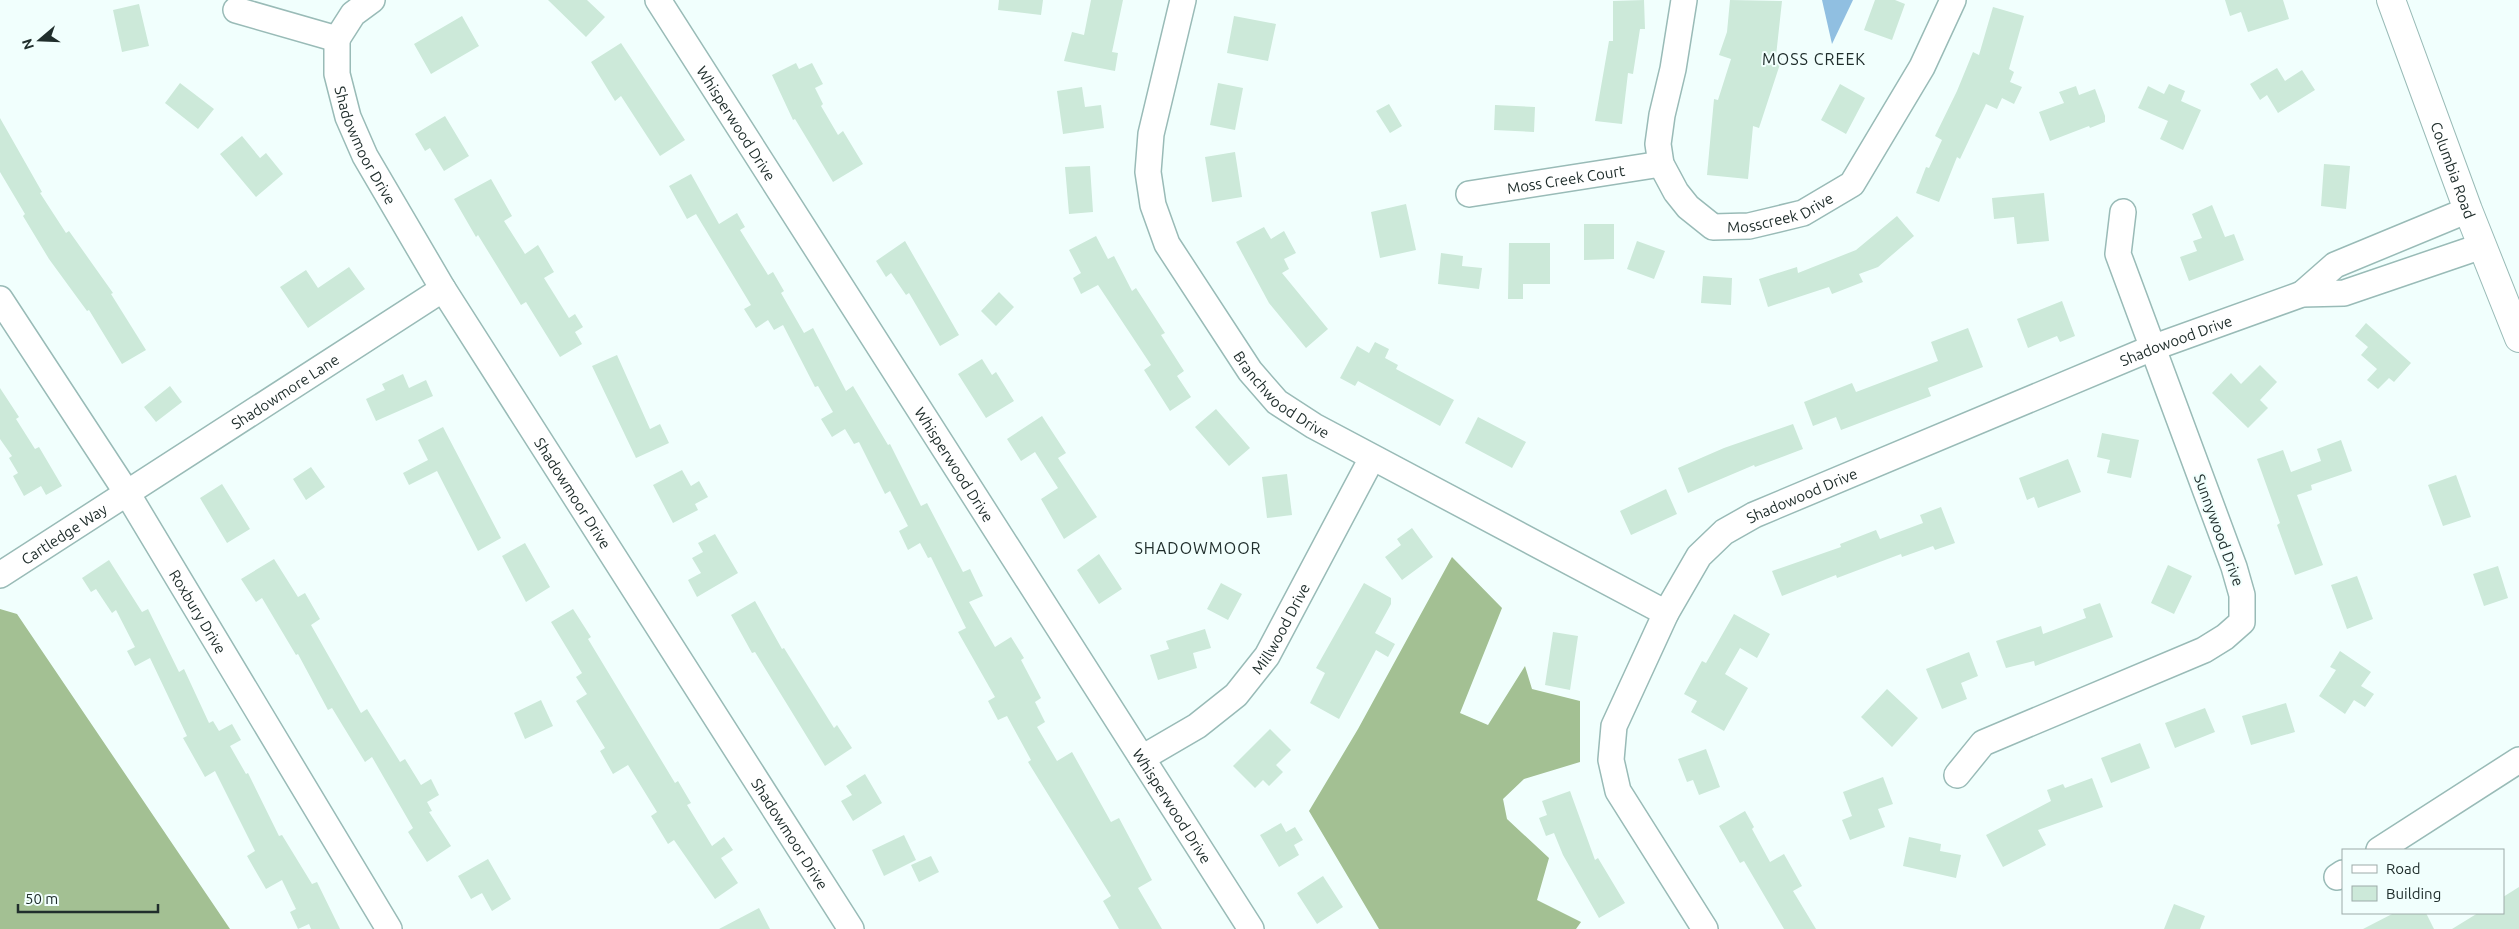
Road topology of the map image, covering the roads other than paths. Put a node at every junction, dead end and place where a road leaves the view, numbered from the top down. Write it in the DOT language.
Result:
graph roads {
  1 [pos="372,0"];
  2 [pos="658,0"];
  3 [pos="1183,0"];
  4 [pos="1684,0"];
  5 [pos="1953,0"];
  6 [pos="2391,0"];
  7 [pos="236,10"];
  8 [pos="337,39"];
  9 [pos="1661,164"];
  10 [pos="1470,194"];
  11 [pos="2468,210"];
  12 [pos="2123,212"];
  13 [pos="2482,246"];
  14 [pos="443,289"];
  15 [pos="2302,294"];
  16 [pos="0,299"];
  17 [pos="2519,338"];
  18 [pos="2152,348"];
  19 [pos="1372,458"];
  20 [pos="127,493"];
  21 [pos="0,574"];
  22 [pos="1666,613"];
  23 [pos="1142,758"];
  24 [pos="2519,760"];
  25 [pos="1957,775"];
  26 [pos="2381,849"];
  27 [pos="389,929"];
  28 [pos="851,929"];
  29 [pos="1251,929"];
  30 [pos="1705,929"];
  1 -- 8 [label="street"];
  2 -- 23 [label="street, Whisperwood Drive"];
  3 -- 19 [label="street, Branchwood Drive"];
  4 -- 9 [label="street, Mosscreek Drive"];
  5 -- 9 [label="street, Mosscreek Drive"];
  6 -- 11 [label="main road, Columbia Road"];
  7 -- 8 [label="street"];
  8 -- 14 [label="street, Shadowmoor Drive"];
  9 -- 10 [label="street, Moss Creek Court"];
  11 -- 13 [label="main road, Columbia Road"];
  11 -- 15 [label="street, Shadowood Drive"];
  12 -- 18 [label="street, Sunnywood Drive"];
  13 -- 15 [label="street, Shadowood Drive"];
  13 -- 17 [label="main road, Columbia Road"];
  14 -- 20 [label="street, Shadowmore Lane"];
  14 -- 28 [label="street, Shadowmoor Drive"];
  15 -- 18 [label="street, Shadowood Drive"];
  16 -- 20 [label="street, Roxbury Drive"];
  18 -- 22 [label="street, Shadowood Drive"];
  18 -- 25 [label="street, Sunnywood Drive"];
  19 -- 22 [label="street, Branchwood Drive"];
  19 -- 23 [label="street, Millwood Drive"];
  20 -- 21 [label="street, Cartledge Way"];
  20 -- 27 [label="street, Roxbury Drive"];
  22 -- 30 [label="street, Shadowood Drive"];
  23 -- 29 [label="street, Whisperwood Drive"];
  24 -- 26 [label="street"];
}
